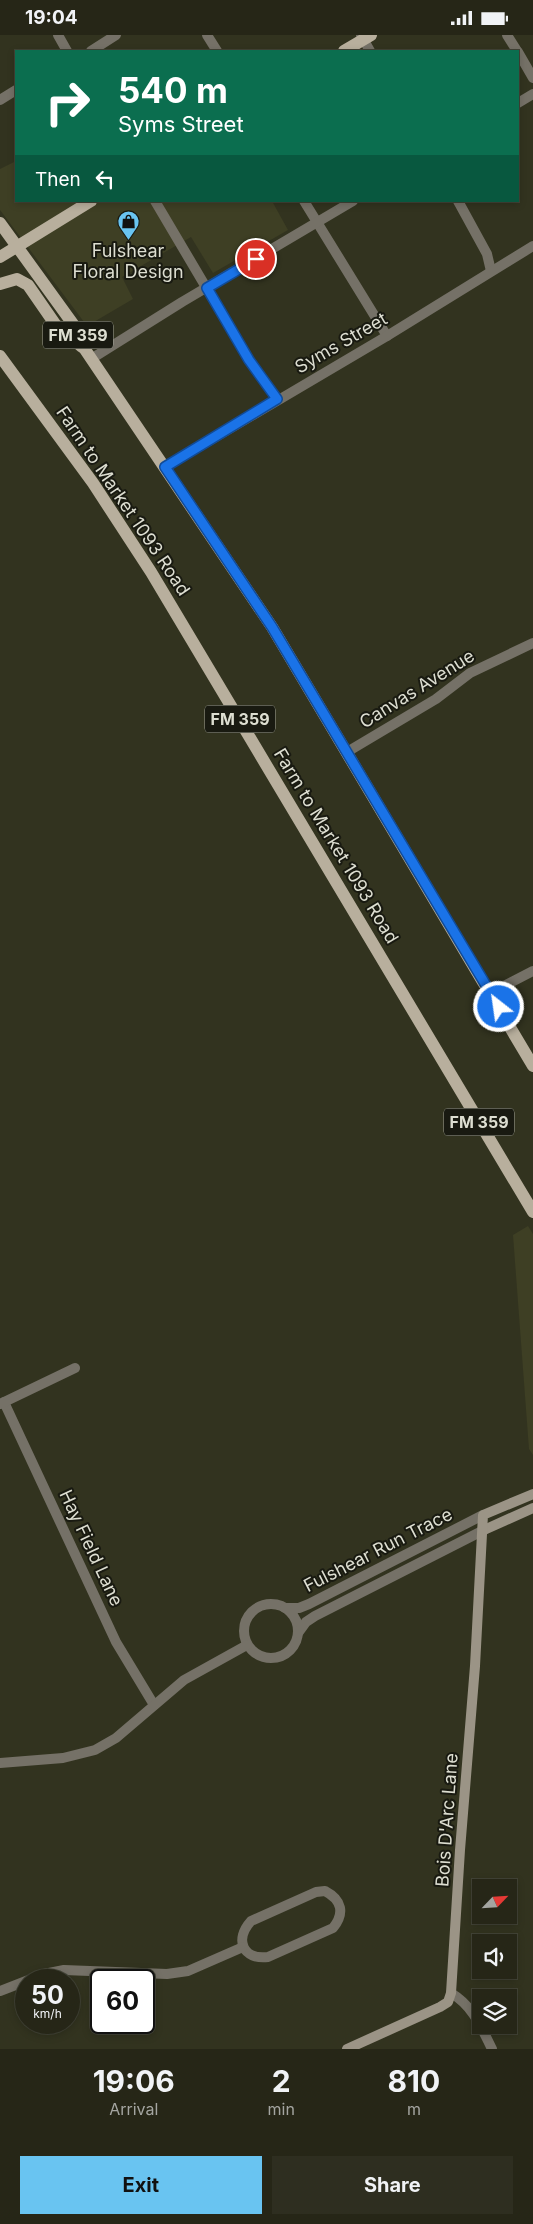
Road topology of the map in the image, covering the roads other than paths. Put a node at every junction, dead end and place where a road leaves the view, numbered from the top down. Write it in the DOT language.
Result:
graph roads {
  1 [pos="58,35"];
  2 [pos="116,35"];
  3 [pos="207,35"];
  4 [pos="507,35"];
  5 [pos="365,37"];
  6 [pos="66,50"];
  7 [pos="93,50"];
  8 [pos="216,50"];
  9 [pos="346,50"];
  10 [pos="370,50"];
  11 [pos="516,50"];
  12 [pos="519,55"];
  13 [pos="533,79"];
  14 [pos="15,90"];
  15 [pos="533,94"];
  16 [pos="0,100"];
  17 [pos="519,102"];
  18 [pos="89,202"];
  19 [pos="156,202"];
  20 [pos="305,202"];
  21 [pos="351,202"];
  22 [pos="459,202"];
  23 [pos="0,223"];
  24 [pos="317,223"];
  25 [pos="533,246"];
  26 [pos="19,247"];
  27 [pos="0,257"];
  28 [pos="491,271"];
  29 [pos="0,284"];
  30 [pos="207,288"];
  31 [pos="387,336"];
  32 [pos="88,353"];
  33 [pos="0,356"];
  34 [pos="277,399"];
  35 [pos="165,467"];
  36 [pos="533,643"];
  37 [pos="347,752"];
  38 [pos="533,971"];
  39 [pos="490,993"];
  40 [pos="533,1066"];
  41 [pos="533,1211"];
  42 [pos="75,1368"];
  43 [pos="2,1403"];
  44 [pos="533,1494"];
  45 [pos="533,1508"];
  46 [pos="483,1515"];
  47 [pos="484,1530"];
  48 [pos="285,1608"];
  49 [pos="298,1633"];
  50 [pos="247,1645"];
  51 [pos="154,1705"];
  52 [pos="0,1763"];
  53 [pos="243,1947"];
  54 [pos="0,1991"];
  55 [pos="451,1993"];
  56 [pos="347,2049"];
  57 [pos="492,2049"];
  1 -- 6 [label="street"];
  2 -- 7 [label="street"];
  3 -- 8 [label="street"];
  4 -- 11 [label="street"];
  5 -- 9 [label="main road"];
  5 -- 10 [label="street"];
  12 -- 13 [label="street"];
  14 -- 16 [label="street"];
  15 -- 17 [label="street"];
  18 -- 26 [label="main road"];
  19 -- 30 [label="street"];
  20 -- 24 [label="street"];
  21 -- 24 [label="street"];
  22 -- 28 [label="street"];
  23 -- 26 [label="main road"];
  24 -- 30 [label="street"];
  24 -- 31 [label="street"];
  25 -- 28 [label="street, Syms Street"];
  26 -- 27 [label="main road"];
  26 -- 32 [label="main road, FM 359"];
  28 -- 31 [label="street, Syms Street"];
  29 -- 32 [label="main road"];
  30 -- 32 [label="street"];
  30 -- 34 [label="street"];
  31 -- 34 [label="street, Syms Street"];
  32 -- 35 [label="main road, FM 359"];
  33 -- 41 [label="main road, Farm to Market 1093 Road / FM 359"];
  34 -- 35 [label="street, Syms Street"];
  35 -- 37 [label="main road, FM 359"];
  36 -- 37 [label="street, Canvas Avenue"];
  37 -- 39 [label="main road, FM 359"];
  38 -- 39 [label="street"];
  39 -- 40 [label="main road, FM 359"];
  42 -- 43 [label="street"];
  43 -- 51 [label="street, Hay Field Lane"];
  44 -- 46 [label="street"];
  45 -- 47 [label="street"];
  46 -- 47 [label="street, Bois D'Arc Lane"];
  46 -- 48 [label="street, Fulshear Run Trace"];
  47 -- 49 [label="street, Fulshear Run Trace"];
  47 -- 55 [label="street, Bois D'Arc Lane"];
  48 -- 49 [label="street"];
  48 -- 50 [label="street"];
  49 -- 50 [label="street"];
  50 -- 51 [label="street"];
  51 -- 52 [label="street"];
  53 -- 53 [label="street"];
  53 -- 54 [label="street"];
  55 -- 56 [label="street"];
  55 -- 57 [label="street"];
}
